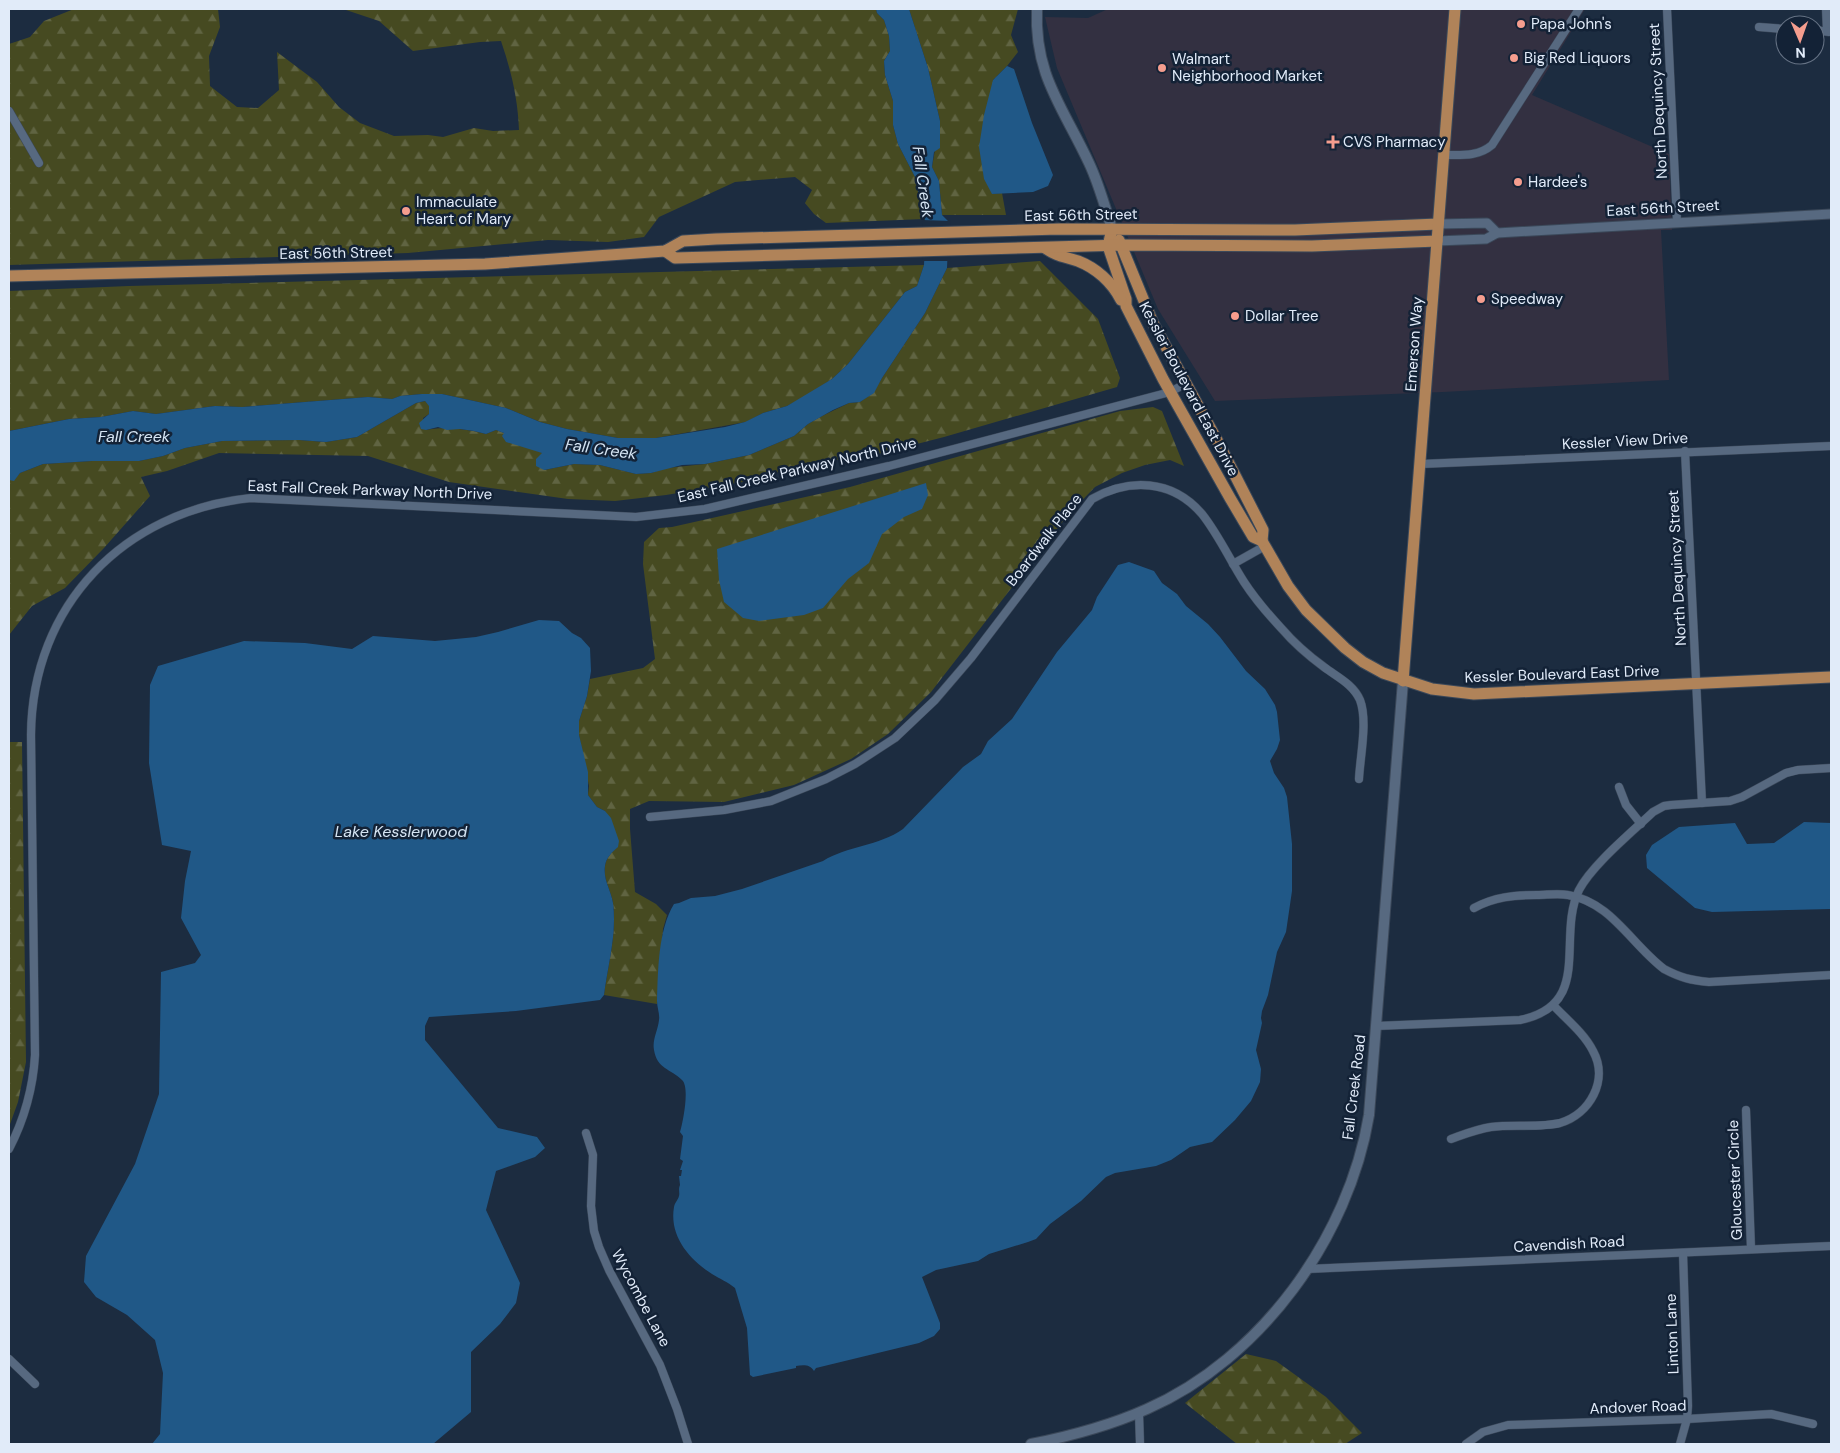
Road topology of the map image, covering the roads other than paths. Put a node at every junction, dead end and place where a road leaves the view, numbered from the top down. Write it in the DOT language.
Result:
graph roads {
  1 [pos="1037,9"];
  2 [pos="1455,9"];
  3 [pos="1579,9"];
  4 [pos="1667,9"];
  5 [pos="1826,9"];
  6 [pos="1759,27"];
  7 [pos="1775,28"];
  8 [pos="1829,32"];
  9 [pos="9,111"];
  10 [pos="1444,155"];
  11 [pos="39,163"];
  12 [pos="1831,214"];
  13 [pos="1677,222"];
  14 [pos="1438,224"];
  15 [pos="1112,229"];
  16 [pos="1497,232"];
  17 [pos="1437,241"];
  18 [pos="1123,245"];
  19 [pos="1108,246"];
  20 [pos="1045,248"];
  21 [pos="665,251"];
  22 [pos="9,276"];
  23 [pos="1126,306"];
  24 [pos="1185,384"];
  25 [pos="1170,392"];
  26 [pos="1831,446"];
  27 [pos="1685,451"];
  28 [pos="1421,464"];
  29 [pos="1264,544"];
  30 [pos="1233,564"];
  31 [pos="1831,677"];
  32 [pos="1403,681"];
  33 [pos="1695,684"];
  34 [pos="1831,768"];
  35 [pos="1359,779"];
  36 [pos="1619,787"];
  37 [pos="1702,803"];
  38 [pos="650,817"];
  39 [pos="1641,824"];
  40 [pos="1576,896"];
  41 [pos="1474,908"];
  42 [pos="1831,976"];
  43 [pos="1553,1005"];
  44 [pos="1376,1026"];
  45 [pos="1746,1110"];
  46 [pos="586,1133"];
  47 [pos="1451,1140"];
  48 [pos="9,1149"];
  49 [pos="1831,1246"];
  50 [pos="1751,1249"];
  51 [pos="1683,1252"];
  52 [pos="1308,1269"];
  53 [pos="9,1360"];
  54 [pos="35,1384"];
  55 [pos="1138,1413"];
  56 [pos="1687,1419"];
  57 [pos="1813,1424"];
  58 [pos="688,1444"];
  59 [pos="1031,1444"];
  60 [pos="1140,1444"];
  61 [pos="1466,1444"];
  62 [pos="1680,1444"];
  1 -- 15 [label="main road"];
  2 -- 10 [label="main road, Emerson Way"];
  3 -- 10 [label="street"];
  4 -- 13 [label="street, North Dequincy Street"];
  5 -- 8 [label="street"];
  6 -- 7 [label="street"];
  9 -- 11 [label="street"];
  10 -- 14 [label="main road, Emerson Way"];
  12 -- 13 [label="street, East 56th Street"];
  13 -- 16 [label="street, East 56th Street"];
  14 -- 15 [label="main road, East 56th Street"];
  14 -- 16 [label="street, East 56th Street"];
  14 -- 17 [label="main road, Emerson Way"];
  15 -- 18 [label="main road, Kessler Boulevard East Drive"];
  15 -- 19 [label="main road"];
  15 -- 21 [label="main road, East 56th Street"];
  16 -- 17 [label="street, East 56th Street"];
  17 -- 18 [label="main road, East 56th Street"];
  17 -- 28 [label="main road, Emerson Way"];
  18 -- 19 [label="main road, East 56th Street"];
  18 -- 24 [label="main road, Kessler Boulevard East Drive"];
  19 -- 20 [label="main road, East 56th Street"];
  19 -- 23 [label="main road, Kessler Boulevard East Drive"];
  20 -- 21 [label="main road, East 56th Street"];
  20 -- 23 [label="main road"];
  21 -- 22 [label="main road, East 56th Street"];
  23 -- 25 [label="main road, Kessler Boulevard East Drive"];
  24 -- 25 [label="street, East Fall Creek Parkway North Drive"];
  24 -- 29 [label="main road, Kessler Boulevard East Drive"];
  25 -- 29 [label="main road, Kessler Boulevard East Drive"];
  25 -- 48 [label="street, East Fall Creek Parkway North Drive"];
  26 -- 27 [label="street, Kessler View Drive"];
  27 -- 28 [label="street, Kessler View Drive"];
  27 -- 33 [label="street, North Dequincy Street"];
  28 -- 32 [label="main road, Emerson Way"];
  29 -- 30 [label="street"];
  29 -- 32 [label="main road, Kessler Boulevard East Drive"];
  30 -- 35 [label="street, Boardwalk Place"];
  30 -- 38 [label="street, Boardwalk Place"];
  31 -- 33 [label="main road, Kessler Boulevard East Drive"];
  32 -- 33 [label="main road, Kessler Boulevard East Drive"];
  32 -- 44 [label="main road, Fall Creek Road"];
  33 -- 37 [label="street, North Dequincy Street"];
  34 -- 37 [label="street"];
  36 -- 39 [label="street"];
  37 -- 39 [label="street"];
  39 -- 40 [label="street"];
  40 -- 41 [label="street"];
  40 -- 42 [label="street"];
  40 -- 43 [label="street"];
  43 -- 44 [label="street"];
  43 -- 47 [label="street"];
  44 -- 52 [label="main road, Fall Creek Road"];
  45 -- 50 [label="street, Gloucester Circle"];
  46 -- 58 [label="street, Wycombe Lane"];
  49 -- 50 [label="street, Cavendish Road"];
  50 -- 51 [label="street, Cavendish Road"];
  51 -- 52 [label="street, Cavendish Road"];
  51 -- 56 [label="street, Linton Lane"];
  52 -- 55 [label="main road, Fall Creek Road"];
  53 -- 54 [label="street"];
  55 -- 59 [label="main road, Fall Creek Road"];
  55 -- 60 [label="street"];
  56 -- 57 [label="street, Andover Road"];
  56 -- 61 [label="street, Andover Road"];
  56 -- 62 [label="street, Linton Lane"];
}
